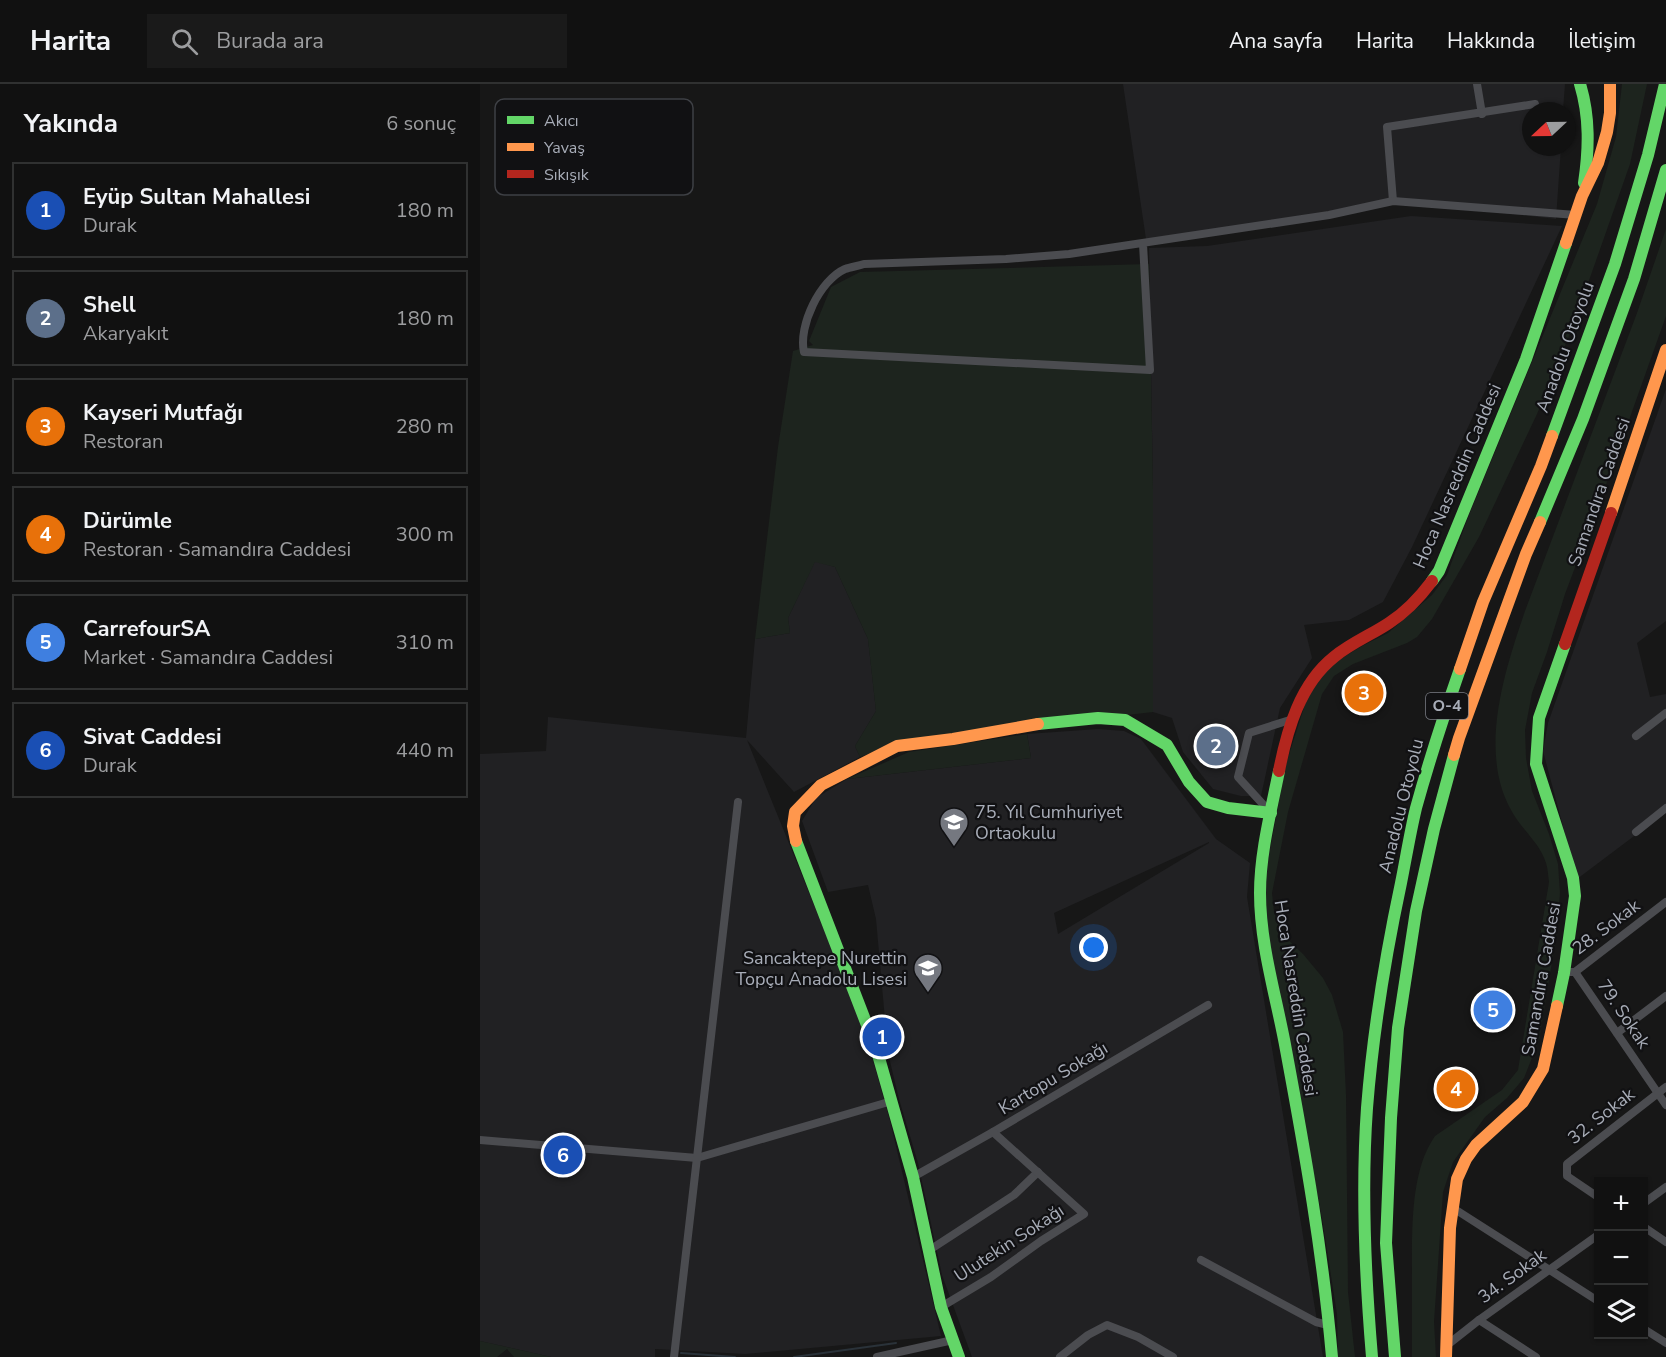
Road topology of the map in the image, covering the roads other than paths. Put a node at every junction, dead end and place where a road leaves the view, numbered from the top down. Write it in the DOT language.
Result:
graph roads {
  1 [pos="1477,84"];
  2 [pos="1580,84"];
  3 [pos="1610,84"];
  4 [pos="1665,84"];
  5 [pos="1522,106"];
  6 [pos="1482,114"];
  7 [pos="1666,170"];
  8 [pos="1582,196"];
  9 [pos="1393,201"];
  10 [pos="1576,215"];
  11 [pos="1143,244"];
  12 [pos="1666,350"];
  13 [pos="1666,713"];
  14 [pos="1293,719"];
  15 [pos="1636,736"];
  16 [pos="738,802"];
  17 [pos="1666,808"];
  18 [pos="1271,813"];
  19 [pos="1636,832"];
  20 [pos="1666,902"];
  21 [pos="1569,972"];
  22 [pos="1666,996"];
  23 [pos="1208,1005"];
  24 [pos="1617,1033"];
  25 [pos="1666,1087"];
  26 [pos="1658,1093"];
  27 [pos="892,1101"];
  28 [pos="1666,1105"];
  29 [pos="993,1132"];
  30 [pos="480,1140"];
  31 [pos="697,1158"];
  32 [pos="1038,1172"];
  33 [pos="913,1177"];
  34 [pos="1666,1187"];
  35 [pos="1594,1194"];
  36 [pos="1648,1200"];
  37 [pos="1453,1208"];
  38 [pos="1648,1230"];
  39 [pos="1594,1239"];
  40 [pos="1666,1242"];
  41 [pos="928,1251"];
  42 [pos="1201,1260"];
  43 [pos="1550,1270"];
  44 [pos="1594,1298"];
  45 [pos="941,1307"];
  46 [pos="1479,1320"];
  47 [pos="1330,1323"];
  48 [pos="1648,1332"];
  49 [pos="953,1340"];
  50 [pos="1666,1343"];
  51 [pos="924,1347"];
  52 [pos="1445,1352"];
  53 [pos="674,1357"];
  54 [pos="877,1357"];
  55 [pos="923,1357"];
  56 [pos="959,1357"];
  57 [pos="1060,1357"];
  58 [pos="1173,1357"];
  59 [pos="1332,1357"];
  60 [pos="1372,1357"];
  61 [pos="1395,1357"];
  62 [pos="1536,1357"];
  1 -- 6 [label="street"];
  2 -- 8 [label="main road"];
  3 -- 8 [label="main road"];
  4 -- 60 [label="main road, Anadolu Otoyolu / O-4"];
  5 -- 6 [label="street"];
  6 -- 9 [label="street"];
  7 -- 61 [label="main road, Anadolu Otoyolu / O-4"];
  8 -- 10 [label="main road, Hoca Nasreddin Caddesi"];
  9 -- 10 [label="street"];
  9 -- 11 [label="street"];
  10 -- 14 [label="main road, Hoca Nasreddin Caddesi"];
  11 -- 11 [label="street"];
  12 -- 21 [label="main road, Samandıra Caddesi"];
  13 -- 15 [label="street"];
  14 -- 18 [label="main road, Hoca Nasreddin Caddesi"];
  14 -- 18 [label="street"];
  16 -- 31 [label="street"];
  17 -- 19 [label="street"];
  18 -- 27 [label="main road"];
  18 -- 47 [label="main road, Hoca Nasreddin Caddesi"];
  20 -- 21 [label="street, 28. Sokak"];
  21 -- 24 [label="street, 79. Sokak"];
  21 -- 37 [label="main road, Samandıra Caddesi"];
  22 -- 24 [label="street"];
  23 -- 29 [label="street, Kartopu Sokağı"];
  24 -- 26 [label="street, 79. Sokak"];
  25 -- 26 [label="street, 32. Sokak"];
  26 -- 28 [label="street, 79. Sokak"];
  26 -- 35 [label="street, 32. Sokak"];
  27 -- 31 [label="street"];
  27 -- 33 [label="main road"];
  29 -- 32 [label="street, Ulutekin Sokağı"];
  29 -- 33 [label="street, Kartopu Sokağı"];
  30 -- 31 [label="street"];
  31 -- 53 [label="street"];
  32 -- 41 [label="street"];
  32 -- 45 [label="street, Ulutekin Sokağı"];
  33 -- 41 [label="main road"];
  34 -- 36 [label="street"];
  37 -- 43 [label="street"];
  37 -- 52 [label="main road, Samandıra Caddesi"];
  38 -- 40 [label="street"];
  39 -- 43 [label="street, 34. Sokak"];
  41 -- 45 [label="main road"];
  42 -- 47 [label="street"];
  43 -- 44 [label="street"];
  43 -- 46 [label="street, 34. Sokak"];
  45 -- 49 [label="main road"];
  46 -- 52 [label="street, 34. Sokak"];
  46 -- 62 [label="street"];
  47 -- 59 [label="main road, Hoca Nasreddin Caddesi"];
  48 -- 50 [label="street"];
  49 -- 51 [label="street"];
  49 -- 56 [label="main road"];
  51 -- 54 [label="street"];
  51 -- 55 [label="street"];
  57 -- 58 [label="street"];
}
